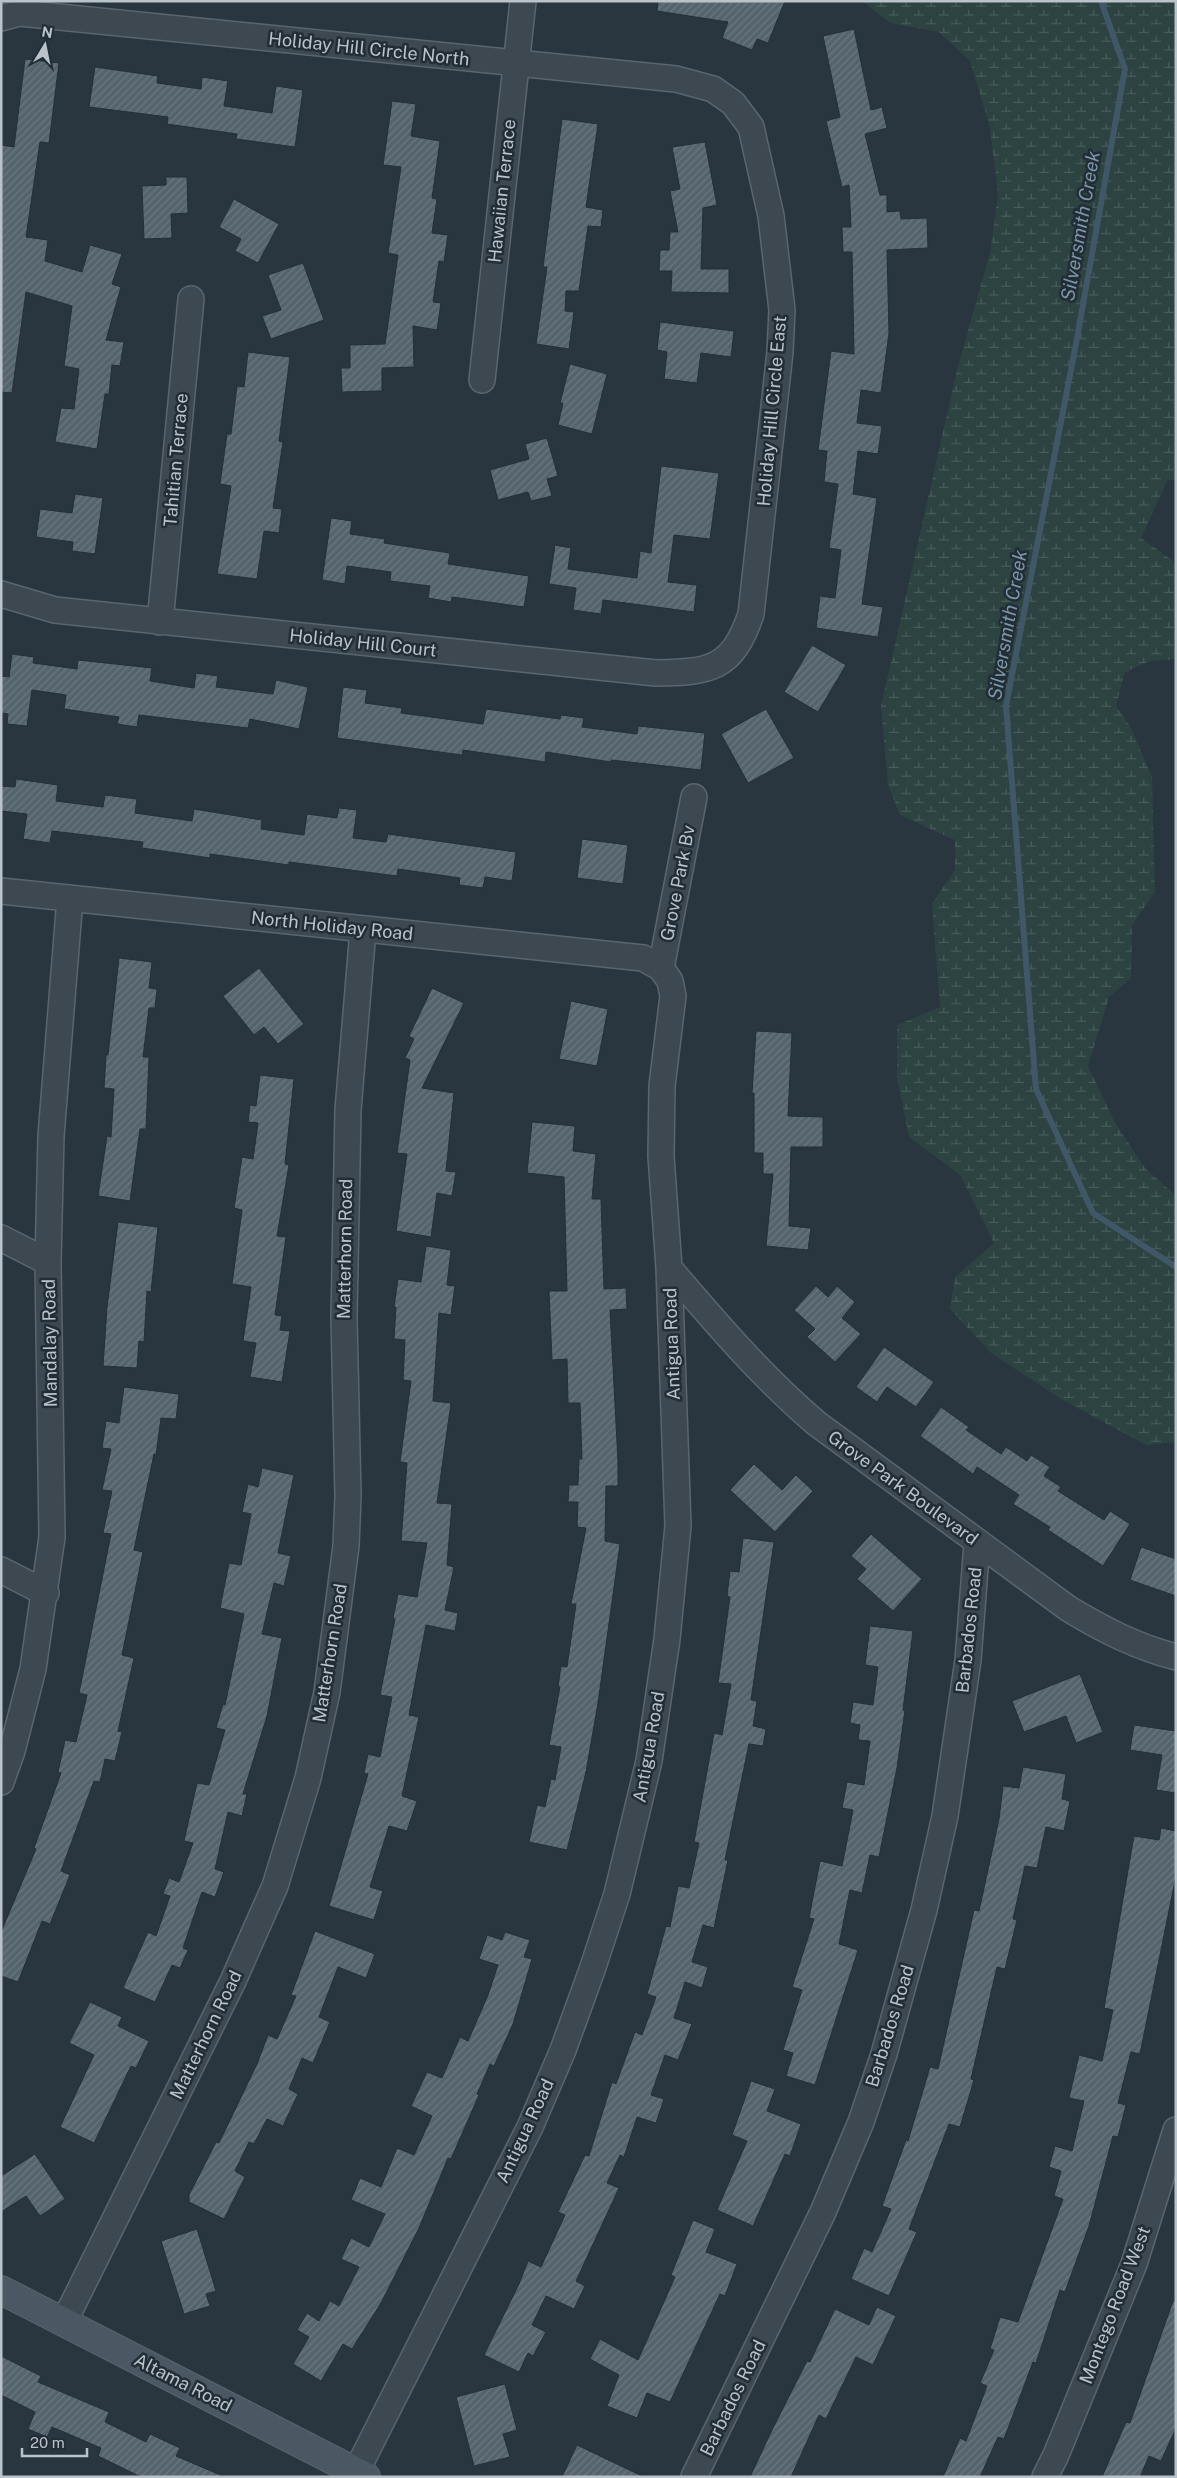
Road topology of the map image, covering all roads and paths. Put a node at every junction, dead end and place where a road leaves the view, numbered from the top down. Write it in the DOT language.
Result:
graph roads {
  1 [pos="523,1"];
  2 [pos="1,18"];
  3 [pos="516,64"];
  4 [pos="733,103"];
  5 [pos="191,299"];
  6 [pos="482,380"];
  7 [pos="1,594"];
  8 [pos="160,622"];
  9 [pos="725,659"];
  10 [pos="694,797"];
  11 [pos="1,891"];
  12 [pos="70,898"];
  13 [pos="363,930"];
  14 [pos="661,968"];
  15 [pos="1,1238"];
  16 [pos="48,1262"];
  17 [pos="669,1268"];
  18 [pos="977,1543"];
  19 [pos="1,1570"];
  20 [pos="46,1593"];
  21 [pos="1176,1657"];
  22 [pos="1,1782"];
  23 [pos="1176,2130"];
  24 [pos="1,2290"];
  25 [pos="64,2322"];
  26 [pos="361,2474"];
  27 [pos="694,2477"];
  28 [pos="1045,2477"];
  1 -- 3 [label="street, Hawaiian Terrace"];
  2 -- 3 [label="street, Holiday Hill Circle North"];
  3 -- 4 [label="street, Holiday Hill Circle North"];
  3 -- 6 [label="street, Hawaiian Terrace"];
  4 -- 9 [label="street, Holiday Hill Circle East"];
  5 -- 8 [label="street, Tahitian Terrace"];
  7 -- 8 [label="street, Holiday Hill Court"];
  8 -- 9 [label="street, Holiday Hill Court"];
  10 -- 14 [label="street, Grove Park Bv"];
  11 -- 12 [label="street, North Holiday Road"];
  12 -- 13 [label="street, North Holiday Road"];
  12 -- 16 [label="street, Mandalay Road"];
  13 -- 14 [label="street, North Holiday Road"];
  13 -- 25 [label="street, Matterhorn Road"];
  14 -- 17 [label="street, Antigua Road"];
  15 -- 16 [label="street"];
  16 -- 20 [label="street, Mandalay Road"];
  17 -- 18 [label="street, Grove Park Boulevard"];
  17 -- 26 [label="street, Antigua Road"];
  18 -- 21 [label="street, Grove Park Boulevard"];
  18 -- 27 [label="street, Barbados Road"];
  19 -- 20 [label="street"];
  20 -- 22 [label="street, Mandalay Road"];
  23 -- 28 [label="street, Montego Road West"];
  24 -- 25 [label="street, Altama Road"];
  25 -- 26 [label="street, Altama Road"];
}
